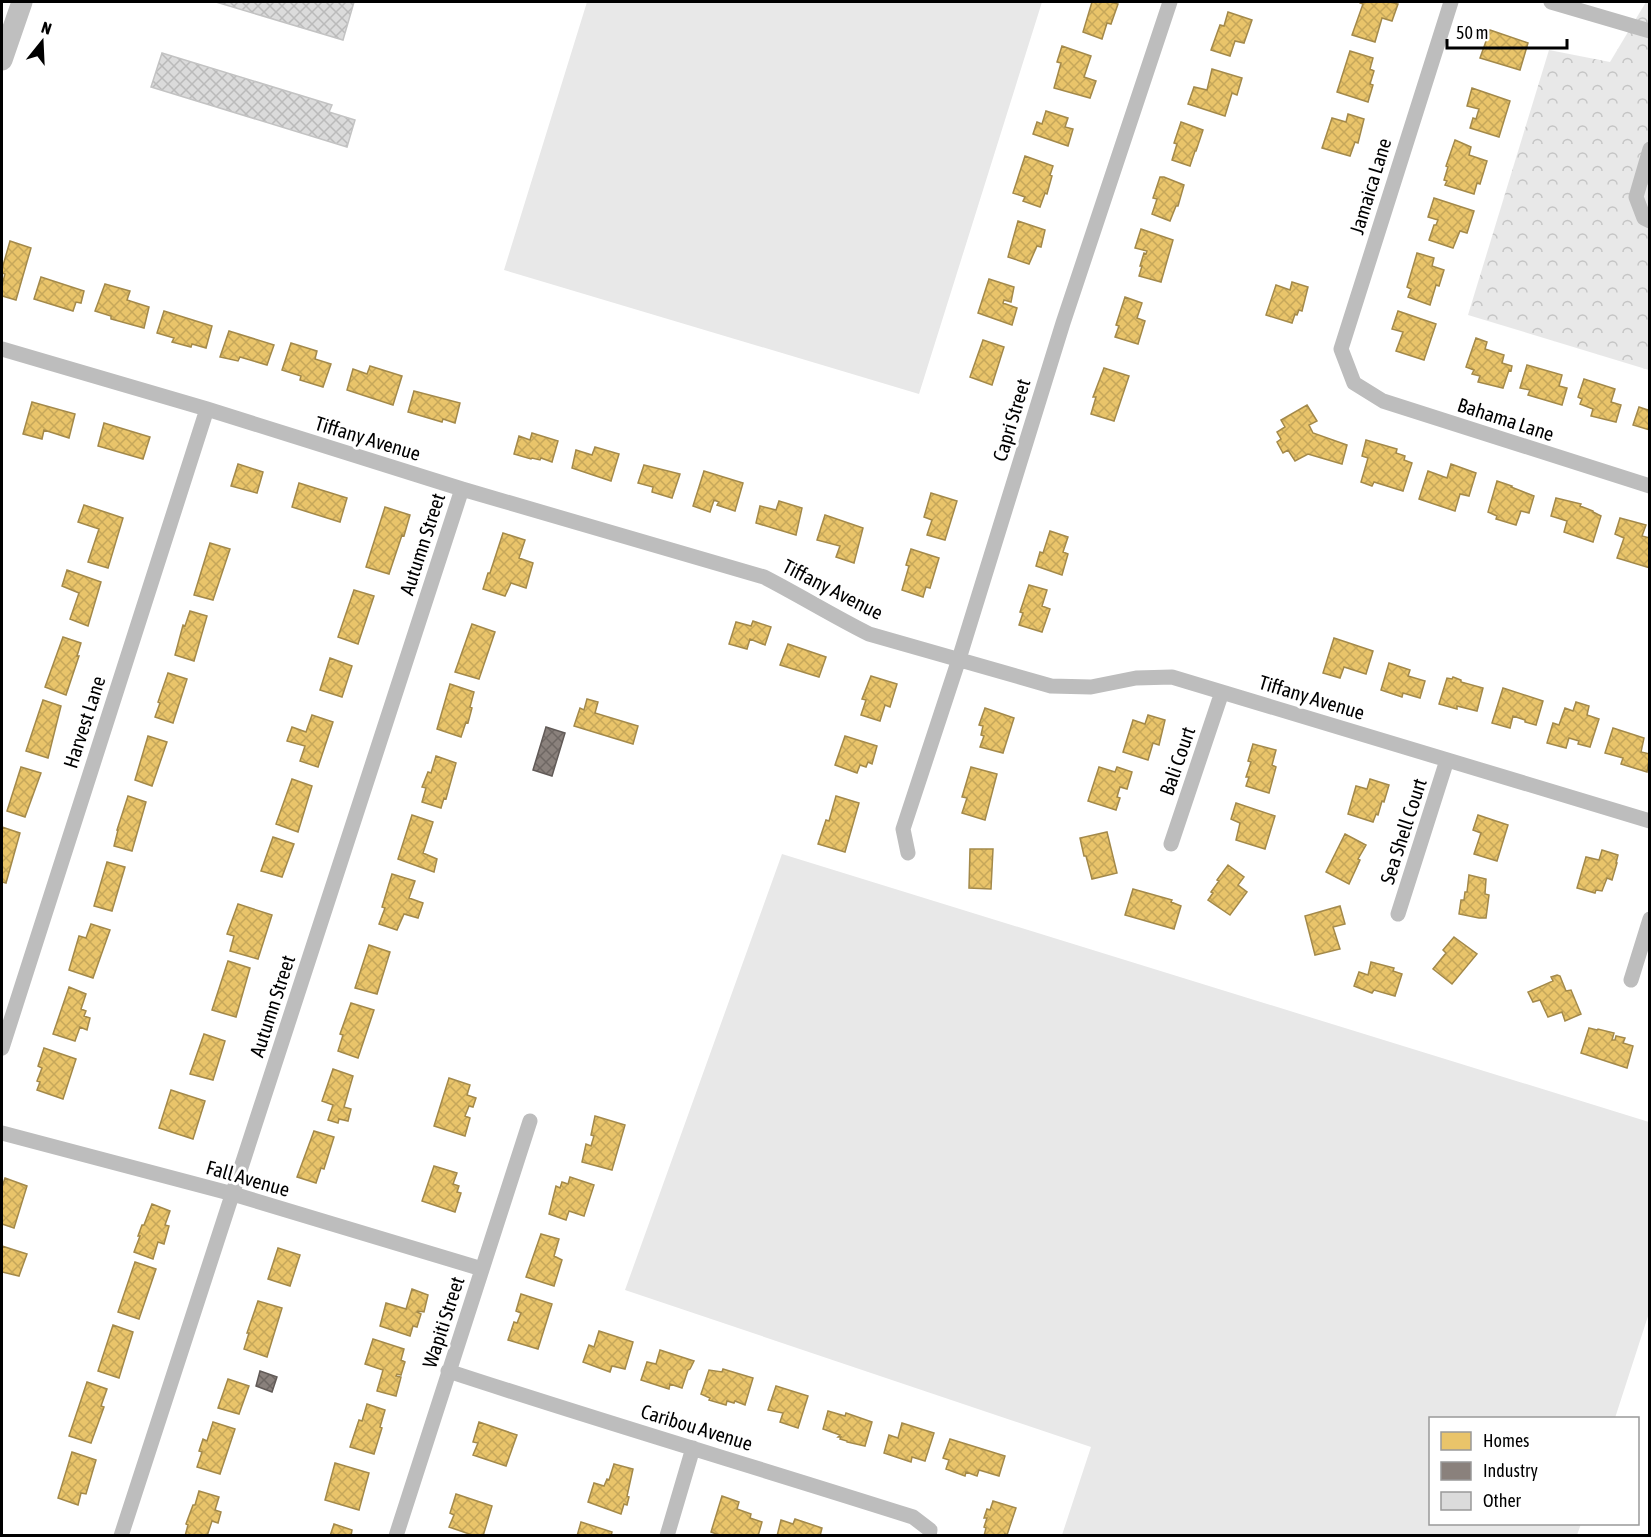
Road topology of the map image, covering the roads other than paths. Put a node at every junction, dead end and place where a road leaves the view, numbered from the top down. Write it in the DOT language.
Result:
graph roads {
  1 [pos="22,2"];
  2 [pos="1170,2"];
  3 [pos="1450,2"];
  4 [pos="1551,2"];
  5 [pos="1650,31"];
  6 [pos="2,60"];
  7 [pos="1650,149"];
  8 [pos="1650,221"];
  9 [pos="2,349"];
  10 [pos="1354,383"];
  11 [pos="207,409"];
  12 [pos="1650,486"];
  13 [pos="462,489"];
  14 [pos="958,659"];
  15 [pos="1222,692"];
  16 [pos="1447,760"];
  17 [pos="1650,821"];
  18 [pos="1171,843"];
  19 [pos="908,853"];
  20 [pos="1398,914"];
  21 [pos="1650,919"];
  22 [pos="1631,980"];
  23 [pos="2,1048"];
  24 [pos="530,1122"];
  25 [pos="2,1133"];
  26 [pos="234,1194"];
  27 [pos="482,1269"];
  28 [pos="448,1371"];
  29 [pos="693,1448"];
  30 [pos="929,1533"];
  31 [pos="122,1536"];
  32 [pos="396,1536"];
  33 [pos="667,1536"];
  1 -- 6 [label="main road"];
  2 -- 14 [label="street, Capri Street"];
  3 -- 10 [label="street, Jamaica Lane"];
  4 -- 5 [label="street"];
  7 -- 8 [label="street"];
  9 -- 11 [label="street, Tiffany Avenue"];
  10 -- 12 [label="street, Bahama Lane"];
  11 -- 13 [label="street, Tiffany Avenue"];
  11 -- 23 [label="street, Harvest Lane"];
  13 -- 14 [label="street, Tiffany Avenue"];
  13 -- 26 [label="street, Autumn Street"];
  14 -- 15 [label="street, Tiffany Avenue"];
  14 -- 19 [label="street, Capri Street"];
  15 -- 16 [label="street, Tiffany Avenue"];
  15 -- 18 [label="street, Bali Court"];
  16 -- 17 [label="street, Tiffany Avenue"];
  16 -- 20 [label="street, Sea Shell Court"];
  21 -- 22 [label="street"];
  24 -- 27 [label="street, Wapiti Street"];
  25 -- 26 [label="street, Fall Avenue"];
  26 -- 27 [label="street, Fall Avenue"];
  26 -- 31 [label="street, Autumn Street"];
  27 -- 28 [label="street, Wapiti Street"];
  28 -- 29 [label="street, Caribou Avenue"];
  28 -- 32 [label="street, Wapiti Street"];
  29 -- 30 [label="street, Caribou Avenue"];
  29 -- 33 [label="street"];
}
